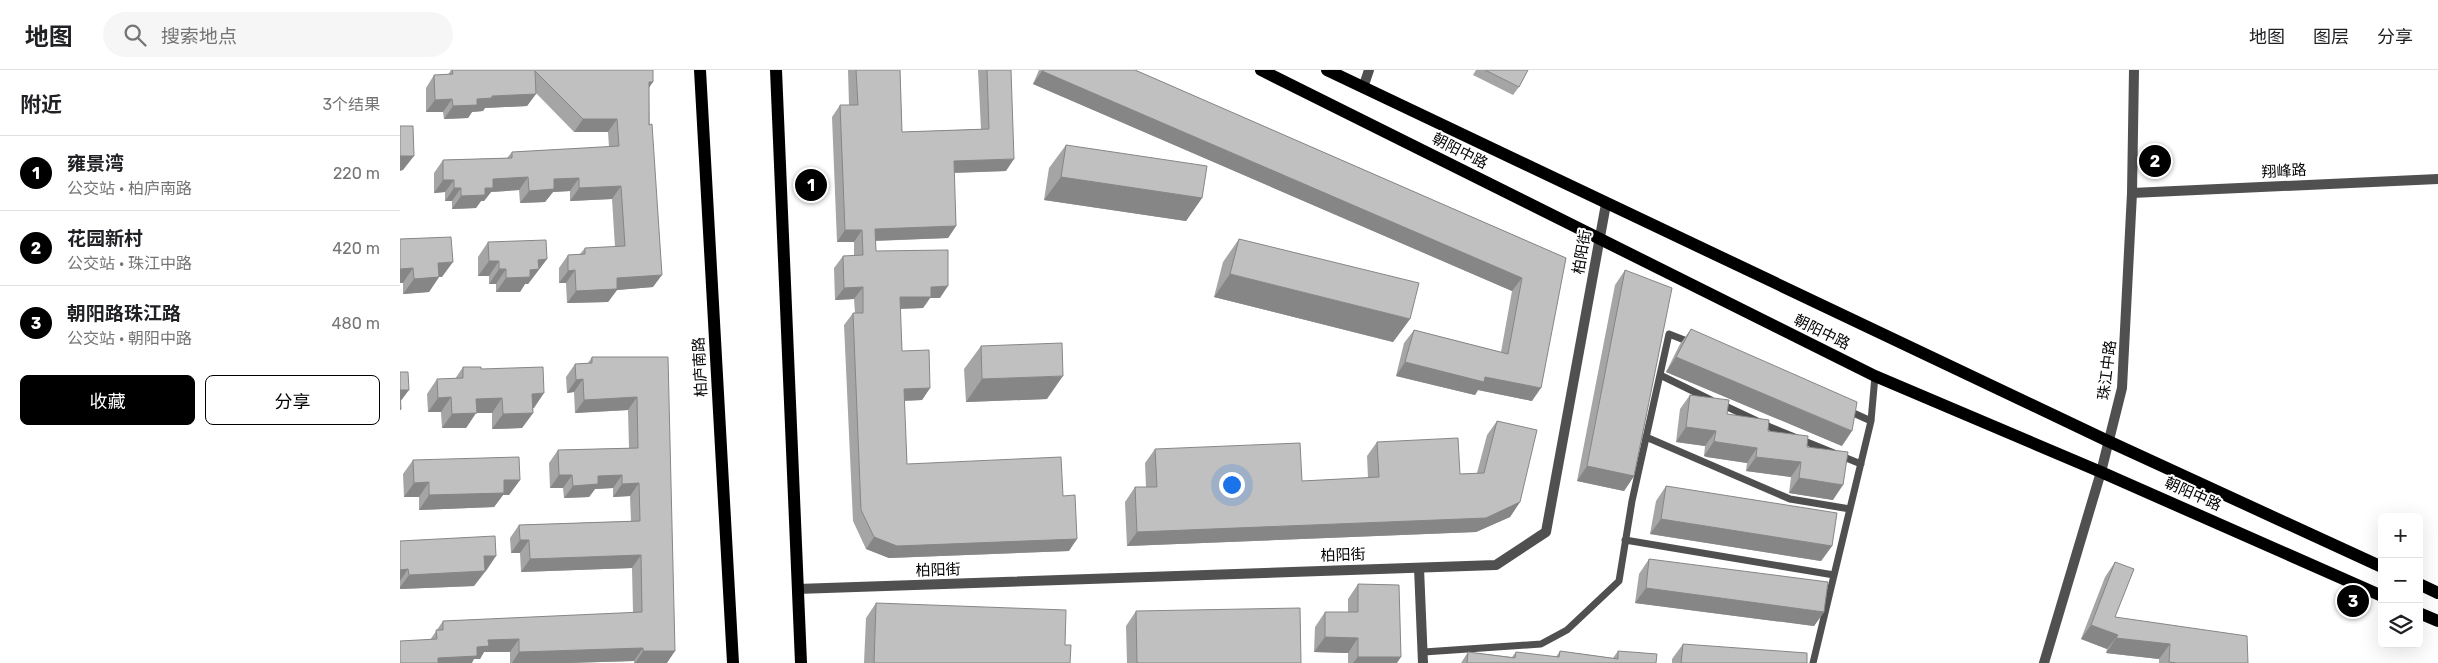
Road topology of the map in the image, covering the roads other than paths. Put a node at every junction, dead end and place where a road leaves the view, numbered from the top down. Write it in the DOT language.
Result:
graph roads {
  1 [pos="700,70"];
  2 [pos="776,70"];
  3 [pos="1261,70"];
  4 [pos="1327,70"];
  5 [pos="1369,70"];
  6 [pos="2134,70"];
  7 [pos="1363,88"];
  8 [pos="2438,179"];
  9 [pos="2132,193"];
  10 [pos="1606,204"];
  11 [pos="1600,240"];
  12 [pos="1703,347"];
  13 [pos="1660,375"];
  14 [pos="1875,376"];
  15 [pos="1844,409"];
  16 [pos="1871,421"];
  17 [pos="1646,437"];
  18 [pos="2110,442"];
  19 [pos="1860,464"];
  20 [pos="2101,472"];
  21 [pos="1850,509"];
  22 [pos="1626,540"];
  23 [pos="2378,565"];
  24 [pos="1419,568"];
  25 [pos="1834,575"];
  26 [pos="2423,586"];
  27 [pos="797,589"];
  28 [pos="2438,593"];
  29 [pos="2378,594"];
  30 [pos="2423,615"];
  31 [pos="2438,621"];
  32 [pos="1424,652"];
  33 [pos="733,663"];
  34 [pos="802,663"];
  35 [pos="1423,663"];
  36 [pos="1813,663"];
  37 [pos="2044,663"];
  1 -- 33 [label="main road, 柏庐南路"];
  2 -- 27 [label="main road"];
  3 -- 11 [label="main road, 朝阳中路"];
  4 -- 7 [label="main road, 朝阳中路"];
  5 -- 7 [label="street"];
  6 -- 9 [label="street, 珠江中路"];
  7 -- 10 [label="main road, 朝阳中路"];
  8 -- 9 [label="street, 翔峰路"];
  9 -- 18 [label="street, 珠江中路"];
  10 -- 11 [label="street, 柏阳街"];
  10 -- 18 [label="main road, 朝阳中路"];
  11 -- 14 [label="main road, 朝阳中路"];
  11 -- 24 [label="street, 柏阳街"];
  12 -- 13 [label="lane"];
  13 -- 17 [label="lane"];
  13 -- 19 [label="lane"];
  14 -- 16 [label="lane"];
  14 -- 20 [label="main road, 朝阳中路"];
  15 -- 16 [label="lane"];
  16 -- 19 [label="lane"];
  17 -- 21 [label="lane"];
  17 -- 22 [label="lane"];
  18 -- 20 [label="street, 珠江中路"];
  18 -- 23 [label="main road, 朝阳中路"];
  19 -- 21 [label="lane"];
  20 -- 29 [label="main road, 朝阳中路"];
  20 -- 37 [label="street, 珠江中路"];
  21 -- 25 [label="lane"];
  22 -- 25 [label="lane"];
  22 -- 32 [label="lane"];
  24 -- 27 [label="street, 柏阳街"];
  24 -- 32 [label="street"];
  25 -- 36 [label="lane"];
  26 -- 28 [label="main road"];
  27 -- 34 [label="main road"];
  30 -- 31 [label="main road"];
  32 -- 35 [label="street"];
}
